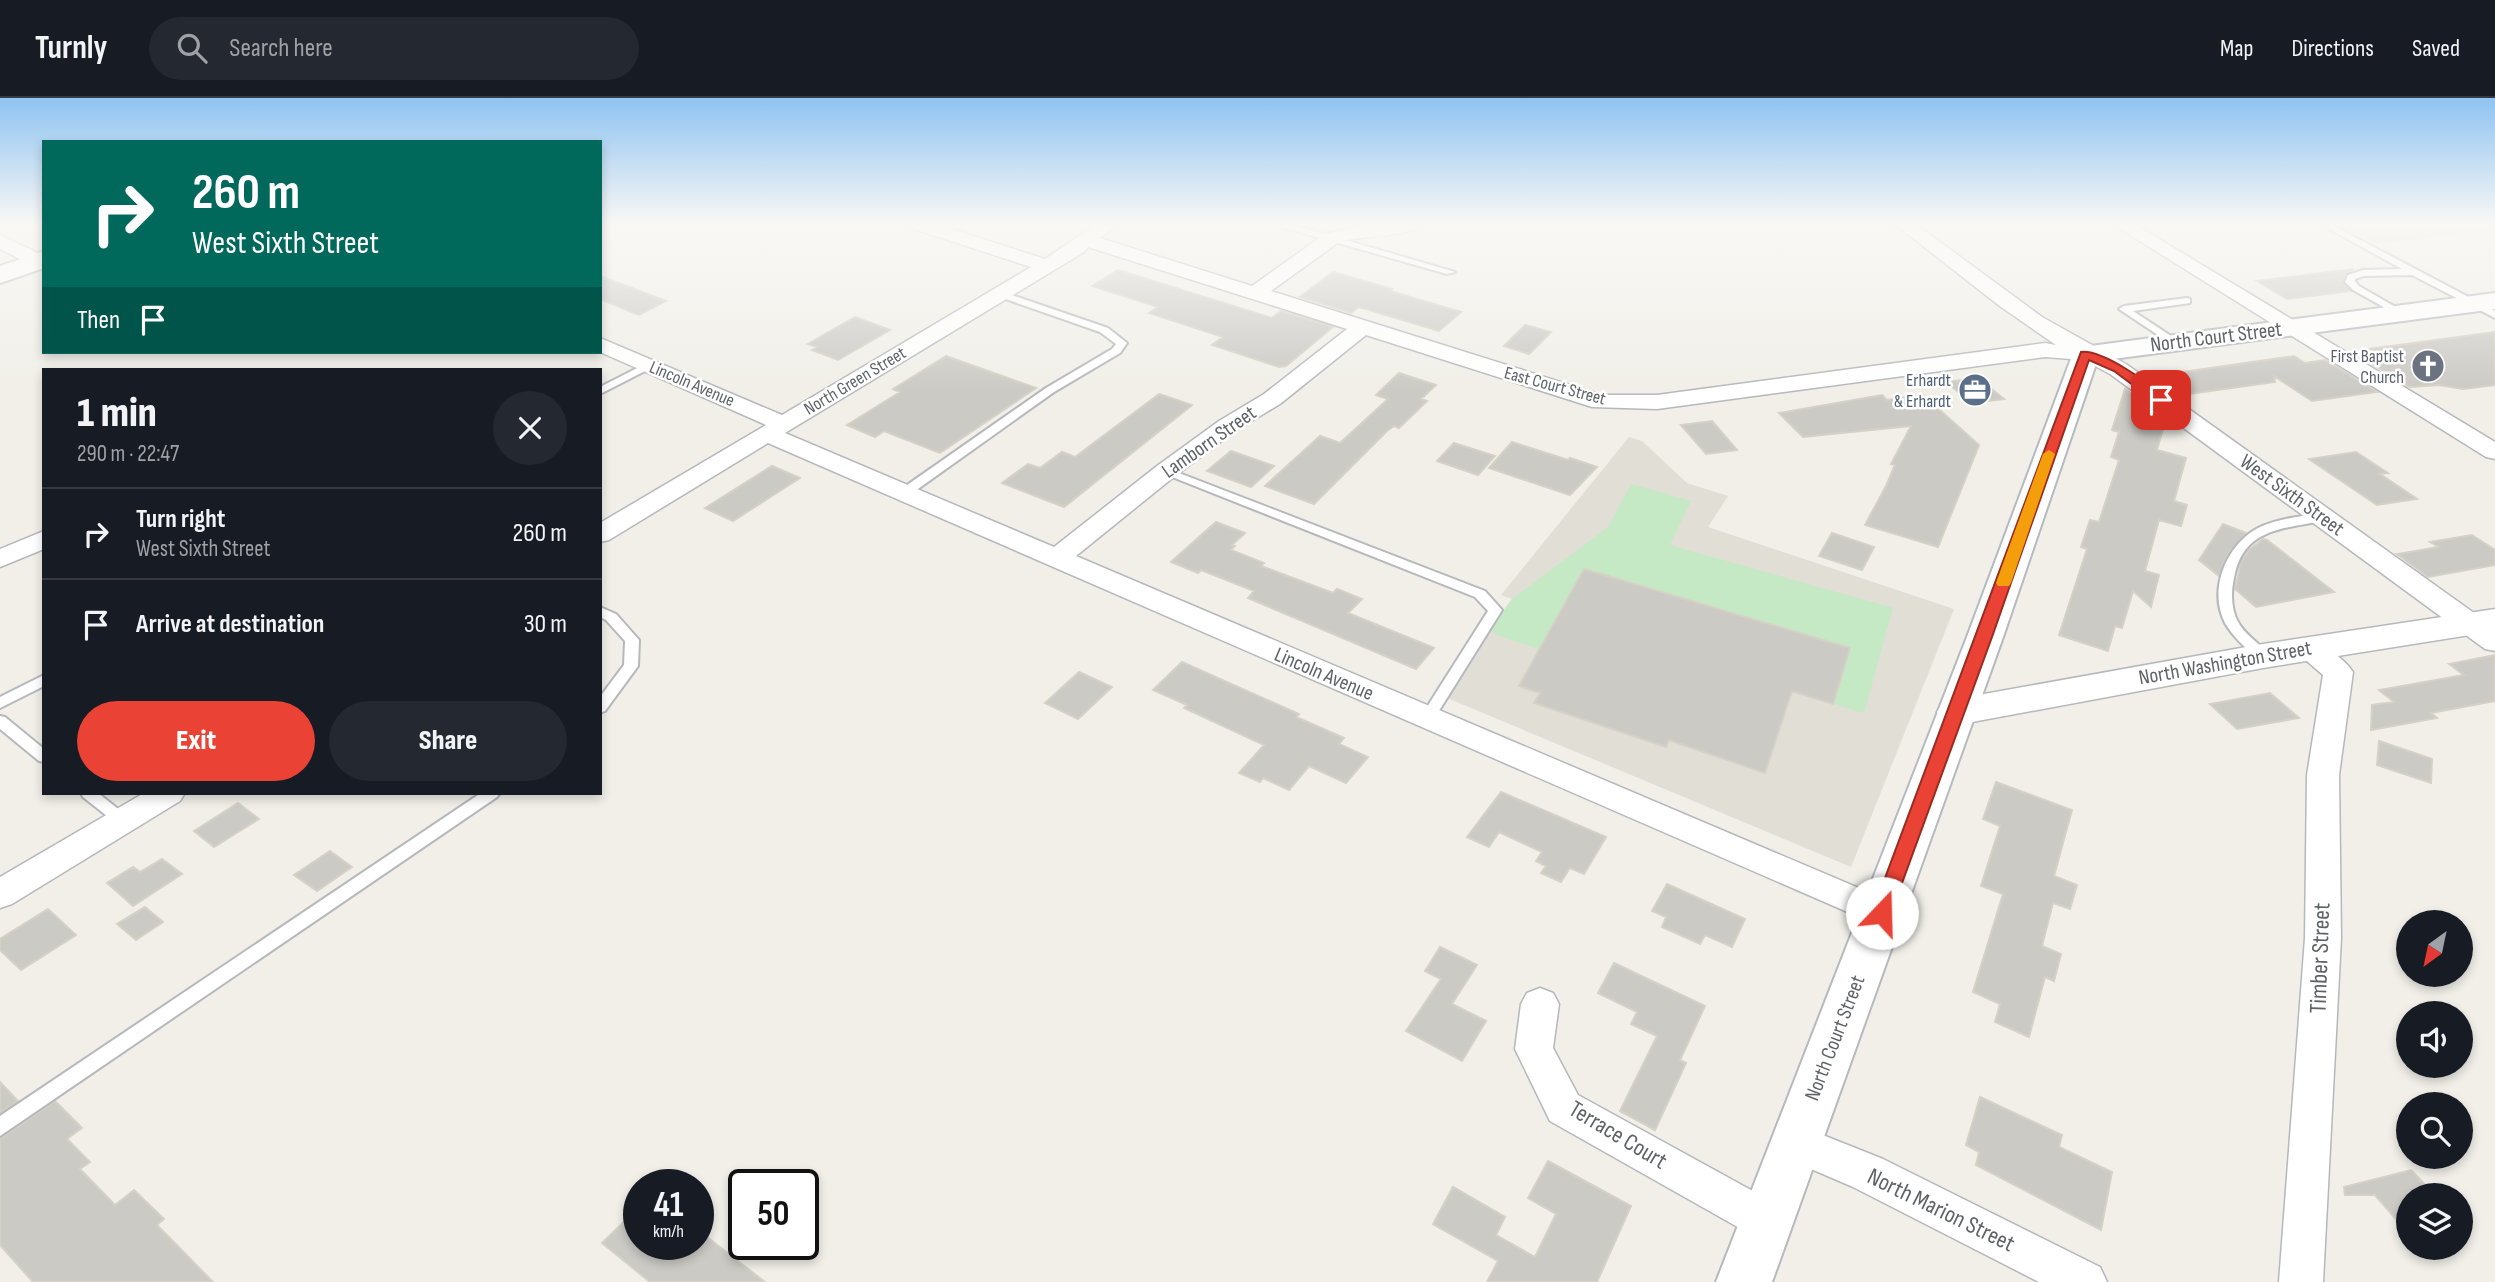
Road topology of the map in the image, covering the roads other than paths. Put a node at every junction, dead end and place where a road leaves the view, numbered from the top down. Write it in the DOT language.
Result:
graph roads {
  1 [pos="1023,280"];
  2 [pos="1215,280"];
  3 [pos="1273,280"];
  4 [pos="1982,280"];
  5 [pos="2214,280"];
  6 [pos="2350,280"];
  7 [pos="2433,280"];
  8 [pos="1255,293"];
  9 [pos="1000,294"];
  10 [pos="2188,301"];
  11 [pos="2488,306"];
  12 [pos="2401,313"];
  13 [pos="1363,327"];
  14 [pos="2291,327"];
  15 [pos="2173,342"];
  16 [pos="602,345"];
  17 [pos="2085,354"];
  18 [pos="649,365"];
  19 [pos="602,390"];
  20 [pos="776,429"];
  21 [pos="2495,452"];
  22 [pos="1166,471"];
  23 [pos="904,493"];
  24 [pos="2322,517"];
  25 [pos="602,533"];
  26 [pos="42,540"];
  27 [pos="1057,558"];
  28 [pos="0,559"];
  29 [pos="602,612"];
  30 [pos="2487,628"];
  31 [pos="2307,649"];
  32 [pos="2263,656"];
  33 [pos="42,681"];
  34 [pos="0,703"];
  35 [pos="602,705"];
  36 [pos="1956,712"];
  37 [pos="1427,718"];
  38 [pos="0,721"];
  39 [pos="42,755"];
  40 [pos="91,795"];
  41 [pos="166,795"];
  42 [pos="489,795"];
  43 [pos="122,820"];
  44 [pos="0,894"];
  45 [pos="1882,913"];
  46 [pos="1539,1004"];
  47 [pos="0,1127"];
  48 [pos="1795,1143"];
  49 [pos="1765,1220"];
  50 [pos="1744,1282"];
  51 [pos="2085,1282"];
  52 [pos="2301,1282"];
  1 -- 9 [label="street, North Green Street"];
  2 -- 8 [label="street, East Court Street"];
  3 -- 8 [label="street"];
  4 -- 17 [label="street"];
  5 -- 14 [label="street"];
  6 -- 12 [label="lane"];
  7 -- 11 [label="lane"];
  8 -- 13 [label="street, East Court Street"];
  9 -- 20 [label="street, North Green Street"];
  9 -- 23 [label="lane"];
  10 -- 15 [label="lane"];
  11 -- 12 [label="main road, North Court Street"];
  12 -- 14 [label="main road, North Court Street"];
  13 -- 17 [label="street, East Court Street"];
  13 -- 22 [label="street, Lamborn Street"];
  14 -- 15 [label="main road, North Court Street"];
  14 -- 21 [label="street"];
  15 -- 17 [label="main road, North Court Street"];
  16 -- 18 [label="street, Lincoln Avenue"];
  17 -- 24 [label="street, West Sixth Street"];
  17 -- 36 [label="main road, North Court Street"];
  18 -- 19 [label="lane"];
  18 -- 20 [label="street, Lincoln Avenue"];
  20 -- 23 [label="street, Lincoln Avenue"];
  20 -- 25 [label="street, North Green Street"];
  22 -- 27 [label="street, Lamborn Street"];
  22 -- 37 [label="lane"];
  23 -- 27 [label="street, Lincoln Avenue"];
  24 -- 30 [label="street, West Sixth Street"];
  24 -- 32 [label="lane"];
  26 -- 28 [label="street"];
  27 -- 37 [label="street, Lincoln Avenue"];
  29 -- 35 [label="lane"];
  30 -- 31 [label="street, North Washington Street"];
  31 -- 32 [label="street, North Washington Street"];
  31 -- 52 [label="street, Timber Street"];
  32 -- 36 [label="street, North Washington Street"];
  33 -- 34 [label="lane"];
  36 -- 45 [label="main road, North Court Street"];
  37 -- 45 [label="street, Lincoln Avenue"];
  38 -- 39 [label="lane"];
  40 -- 43 [label="lane"];
  41 -- 43 [label="street"];
  42 -- 47 [label="lane"];
  43 -- 44 [label="street"];
  45 -- 48 [label="main road, North Court Street"];
  46 -- 49 [label="street, Terrace Court"];
  48 -- 49 [label="main road, North Court Street"];
  48 -- 51 [label="street, North Marion Street"];
  49 -- 50 [label="main road, North Court Street"];
}
